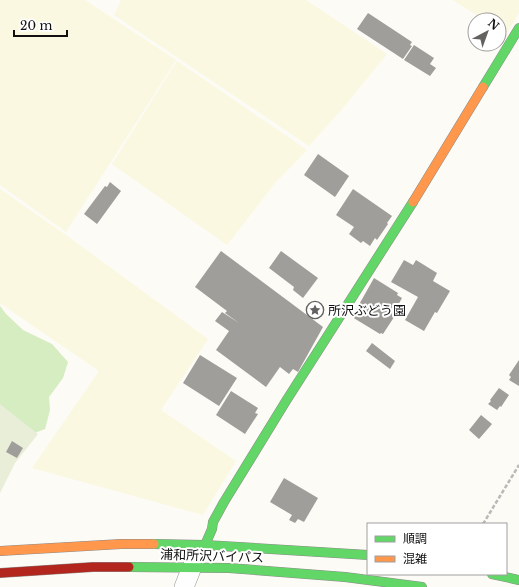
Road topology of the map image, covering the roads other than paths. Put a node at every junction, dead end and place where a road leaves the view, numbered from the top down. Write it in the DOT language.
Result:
graph roads {
  1 [pos="519,28"];
  2 [pos="205,545"];
  3 [pos="0,551"];
  4 [pos="367,555"];
  5 [pos="192,568"];
  6 [pos="0,573"];
  7 [pos="496,575"];
  8 [pos="519,580"];
  9 [pos="184,587"];
  10 [pos="422,587"];
  1 -- 2 [label="main road"];
  2 -- 3 [label="main road, 浦和所沢バイパス"];
  2 -- 4 [label="main road, 浦和所沢バイパス"];
  5 -- 6 [label="main road, 浦和所沢バイパス"];
  5 -- 9 [label="street"];
  5 -- 10 [label="main road, 浦和所沢バイパス"];
  7 -- 8 [label="main road"];
}
